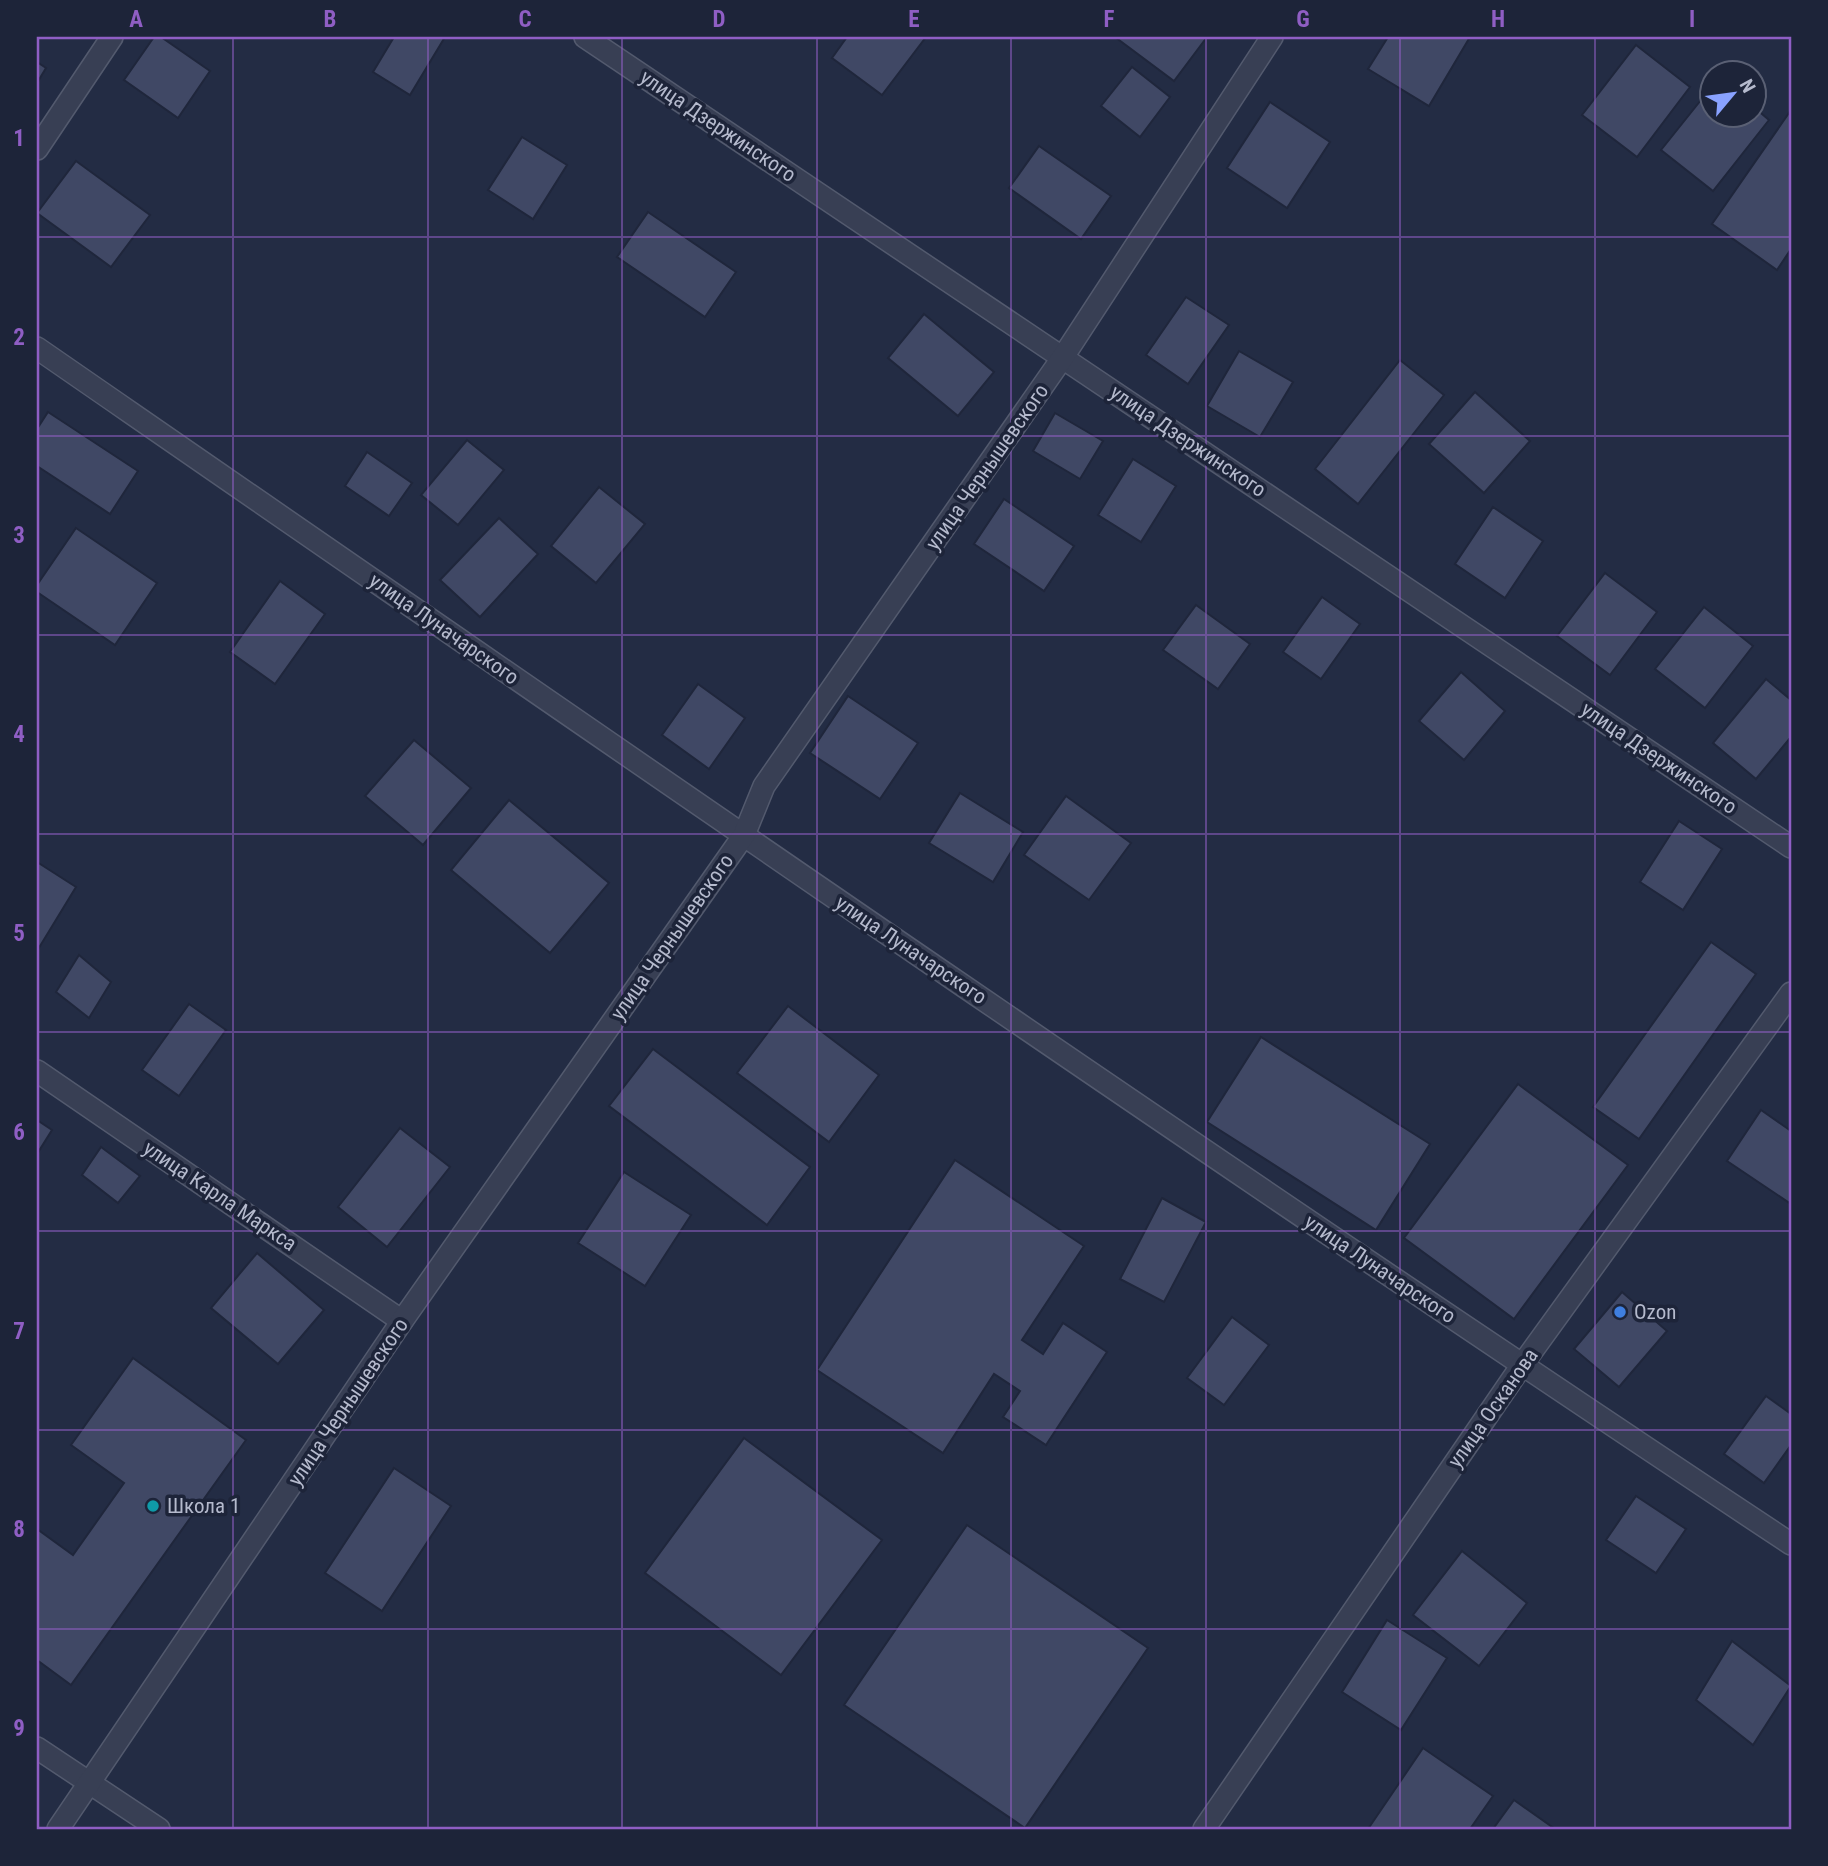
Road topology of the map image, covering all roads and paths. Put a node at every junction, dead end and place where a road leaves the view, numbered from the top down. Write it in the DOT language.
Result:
graph roads {
  1 [pos="111,37"];
  2 [pos="585,37"];
  3 [pos="1272,37"];
  4 [pos="37,149"];
  5 [pos="37,348"];
  6 [pos="1063,357"];
  7 [pos="744,835"];
  8 [pos="1791,847"];
  9 [pos="1791,992"];
  10 [pos="37,1071"];
  11 [pos="402,1321"];
  12 [pos="1522,1365"];
  13 [pos="1791,1544"];
  14 [pos="37,1748"];
  15 [pos="88,1784"];
  16 [pos="58,1829"];
  17 [pos="159,1829"];
  18 [pos="1204,1829"];
  1 -- 4 [label="street"];
  2 -- 6 [label="street, улица Дзержинского"];
  3 -- 6 [label="street, улица Чернышевского"];
  5 -- 7 [label="street, улица Луначарского"];
  6 -- 7 [label="street, улица Чернышевского"];
  6 -- 8 [label="street, улица Дзержинского"];
  7 -- 11 [label="street, улица Чернышевского"];
  7 -- 12 [label="street, улица Луначарского"];
  9 -- 12 [label="street, улица Осканова"];
  10 -- 11 [label="street, улица Карла Маркса"];
  11 -- 15 [label="street, улица Чернышевского"];
  12 -- 13 [label="street, улица Луначарского"];
  12 -- 18 [label="street, улица Осканова"];
  14 -- 15 [label="street"];
  15 -- 16 [label="street, улица Чернышевского"];
  15 -- 17 [label="street"];
}
